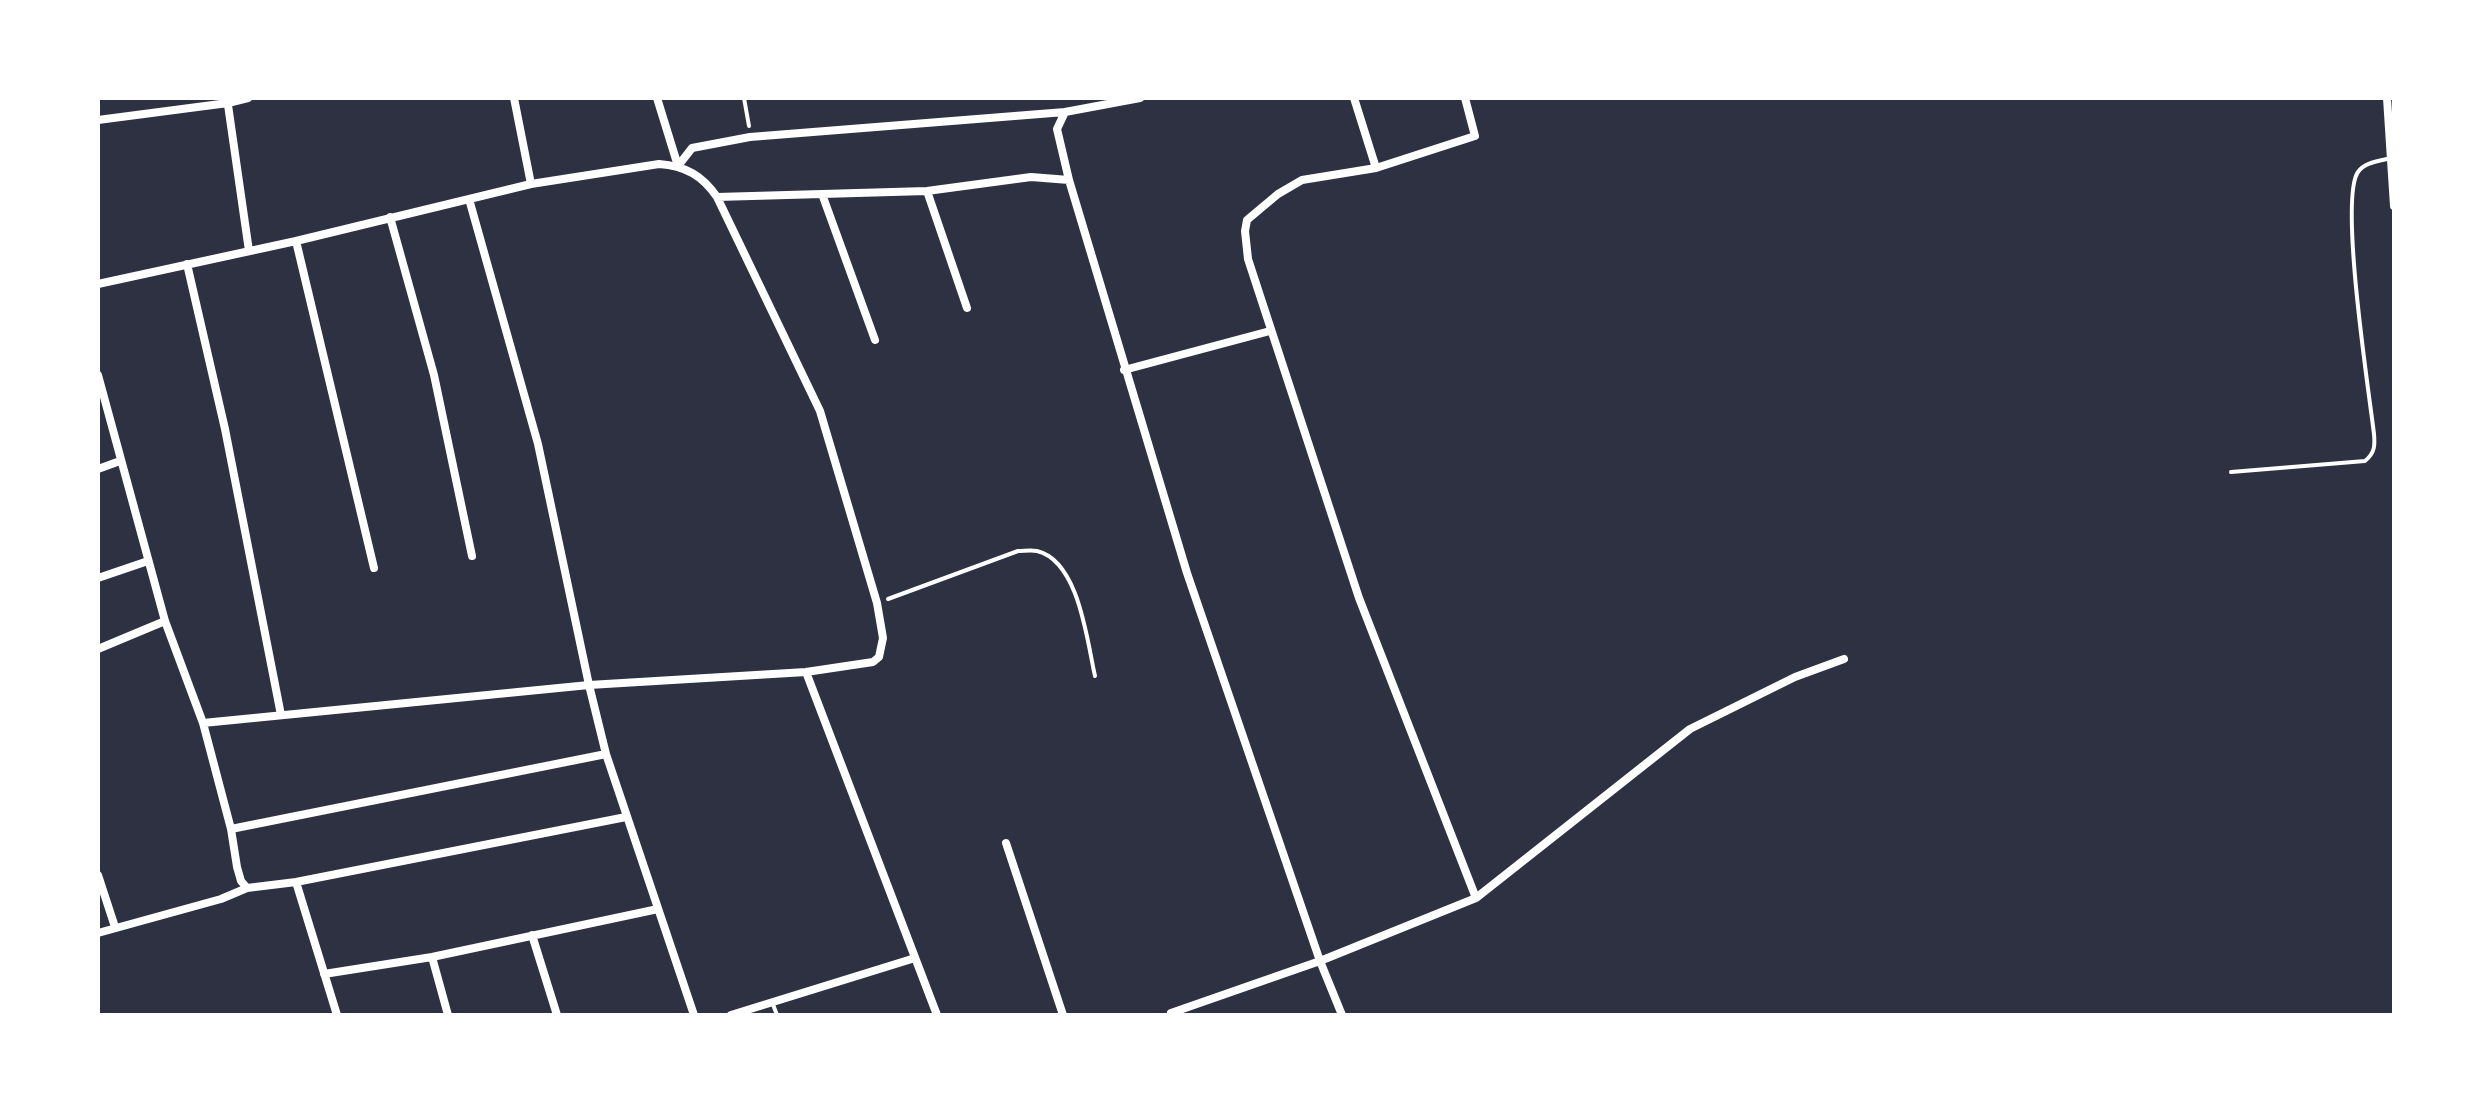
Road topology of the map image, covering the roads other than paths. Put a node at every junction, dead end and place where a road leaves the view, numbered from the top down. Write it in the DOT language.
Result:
graph roads {
  1 [pos="248,98"];
  2 [pos="514,98"];
  3 [pos="657,98"];
  4 [pos="1140,98"];
  5 [pos="1354,98"];
  6 [pos="1465,98"];
  7 [pos="2387,98"];
  8 [pos="227,101"];
  9 [pos="1065,112"];
  10 [pos="98,120"];
  11 [pos="2391,122"];
  12 [pos="2391,158"];
  13 [pos="678,166"];
  14 [pos="1376,168"];
  15 [pos="1069,180"];
  16 [pos="531,184"];
  17 [pos="927,191"];
  18 [pos="822,194"];
  19 [pos="717,197"];
  20 [pos="469,199"];
  21 [pos="2394,206"];
  22 [pos="390,217"];
  23 [pos="296,241"];
  24 [pos="249,251"];
  25 [pos="187,264"];
  26 [pos="98,284"];
  27 [pos="967,308"];
  28 [pos="1270,331"];
  29 [pos="875,340"];
  30 [pos="1124,370"];
  31 [pos="98,375"];
  32 [pos="120,461"];
  33 [pos="98,469"];
  34 [pos="2231,472"];
  35 [pos="472,556"];
  36 [pos="148,561"];
  37 [pos="374,568"];
  38 [pos="98,578"];
  39 [pos="165,621"];
  40 [pos="98,649"];
  41 [pos="1844,659"];
  42 [pos="806,672"];
  43 [pos="589,685"];
  44 [pos="281,715"];
  45 [pos="203,723"];
  46 [pos="606,754"];
  47 [pos="626,817"];
  48 [pos="231,829"];
  49 [pos="1006,843"];
  50 [pos="98,875"];
  51 [pos="296,882"];
  52 [pos="247,888"];
  53 [pos="1476,898"];
  54 [pos="658,909"];
  55 [pos="115,927"];
  56 [pos="98,933"];
  57 [pos="532,935"];
  58 [pos="432,957"];
  59 [pos="915,958"];
  60 [pos="1320,961"];
  61 [pos="324,974"];
  62 [pos="772,1001"];
  63 [pos="1171,1013"];
  64 [pos="337,1015"];
  65 [pos="448,1015"];
  66 [pos="557,1015"];
  67 [pos="694,1015"];
  68 [pos="731,1015"];
  69 [pos="777,1015"];
  70 [pos="937,1015"];
  71 [pos="1063,1015"];
  72 [pos="1342,1015"];
  1 -- 8 [label="street"];
  2 -- 16 [label="street"];
  3 -- 13 [label="street"];
  4 -- 9 [label="street"];
  5 -- 14 [label="street"];
  6 -- 14 [label="street"];
  7 -- 11 [label="street"];
  8 -- 10 [label="street"];
  8 -- 24 [label="street"];
  9 -- 13 [label="street"];
  9 -- 15 [label="street"];
  11 -- 12 [label="street"];
  12 -- 21 [label="street"];
  12 -- 34 [label="lane"];
  13 -- 16 [label="street"];
  13 -- 19 [label="street"];
  14 -- 28 [label="street"];
  15 -- 17 [label="street"];
  15 -- 30 [label="street"];
  16 -- 20 [label="street"];
  17 -- 18 [label="street"];
  17 -- 27 [label="street"];
  18 -- 19 [label="street"];
  18 -- 29 [label="street"];
  19 -- 42 [label="street"];
  20 -- 22 [label="street"];
  20 -- 43 [label="street"];
  22 -- 23 [label="street"];
  22 -- 35 [label="street"];
  23 -- 24 [label="street"];
  23 -- 37 [label="street"];
  24 -- 25 [label="street"];
  25 -- 26 [label="street"];
  25 -- 44 [label="street"];
  28 -- 30 [label="street"];
  28 -- 53 [label="street"];
  30 -- 60 [label="street"];
  31 -- 32 [label="street"];
  32 -- 33 [label="street"];
  32 -- 36 [label="street"];
  36 -- 38 [label="street"];
  36 -- 39 [label="street"];
  39 -- 40 [label="street"];
  39 -- 45 [label="street"];
  41 -- 53 [label="street"];
  42 -- 43 [label="street"];
  42 -- 59 [label="street"];
  43 -- 44 [label="street"];
  43 -- 46 [label="street"];
  44 -- 45 [label="street"];
  45 -- 48 [label="street"];
  46 -- 47 [label="street"];
  46 -- 48 [label="street"];
  47 -- 51 [label="street"];
  47 -- 54 [label="street"];
  48 -- 52 [label="street"];
  49 -- 71 [label="street"];
  50 -- 55 [label="street"];
  51 -- 52 [label="street"];
  51 -- 61 [label="street"];
  52 -- 55 [label="street"];
  53 -- 60 [label="street"];
  54 -- 57 [label="street"];
  54 -- 67 [label="street"];
  55 -- 56 [label="street"];
  57 -- 58 [label="street"];
  57 -- 66 [label="street"];
  58 -- 61 [label="street"];
  58 -- 65 [label="street"];
  59 -- 62 [label="street"];
  59 -- 70 [label="street"];
  60 -- 63 [label="street"];
  60 -- 72 [label="street"];
  61 -- 64 [label="street"];
  62 -- 68 [label="street"];
  62 -- 69 [label="lane"];
}
